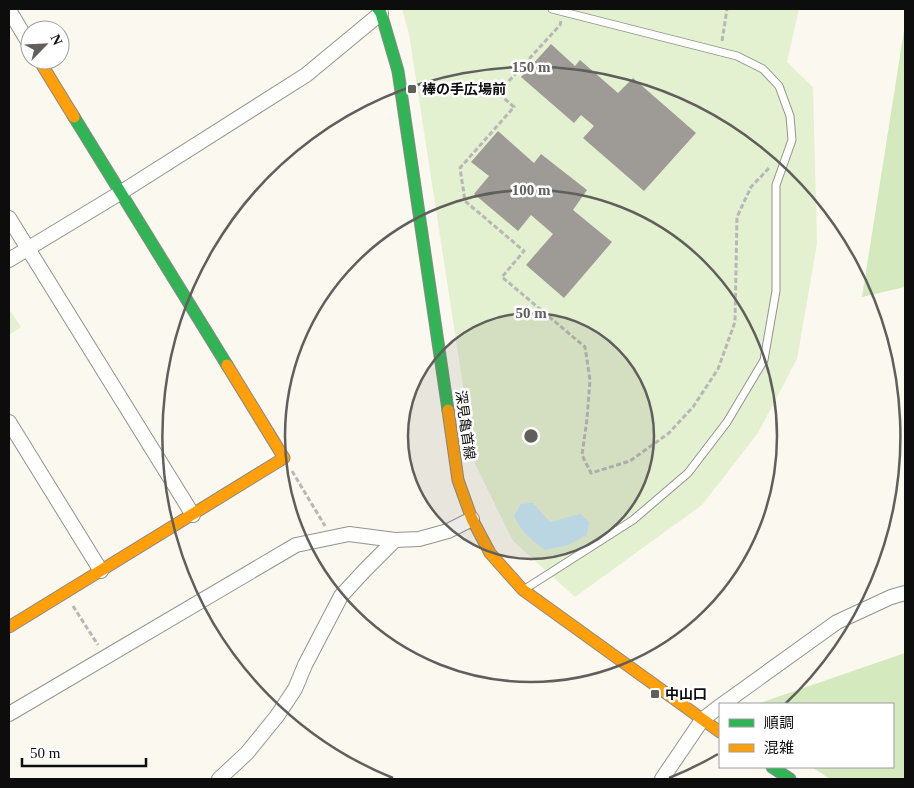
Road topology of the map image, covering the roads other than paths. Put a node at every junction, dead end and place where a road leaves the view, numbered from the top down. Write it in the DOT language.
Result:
graph roads {
  1 [pos="552,9"];
  2 [pos="9,10"];
  3 [pos="382,11"];
  4 [pos="20,28"];
  5 [pos="45,70"];
  6 [pos="120,193"];
  7 [pos="9,218"];
  8 [pos="28,248"];
  9 [pos="9,260"];
  10 [pos="9,422"];
  11 [pos="192,515"];
  12 [pos="472,519"];
  13 [pos="395,540"];
  14 [pos="100,571"];
  15 [pos="523,590"];
  16 [pos="905,593"];
  17 [pos="9,627"];
  18 [pos="724,703"];
  19 [pos="719,707"];
  20 [pos="9,714"];
  21 [pos="702,720"];
  22 [pos="719,731"];
  23 [pos="774,768"];
  24 [pos="219,779"];
  25 [pos="662,779"];
  26 [pos="790,779"];
  1 -- 15 [label="lane"];
  2 -- 4 [label="street"];
  3 -- 6 [label="street"];
  3 -- 12 [label="main road, 深見亀首線"];
  5 -- 6 [label="main road"];
  6 -- 8 [label="street"];
  6 -- 11 [label="main road"];
  7 -- 8 [label="street"];
  8 -- 9 [label="street"];
  8 -- 11 [label="street"];
  10 -- 14 [label="street"];
  11 -- 14 [label="main road"];
  12 -- 13 [label="street"];
  12 -- 15 [label="main road, 深見亀首線"];
  13 -- 20 [label="street"];
  13 -- 24 [label="street"];
  14 -- 17 [label="main road"];
  15 -- 21 [label="main road, 深見亀首線"];
  16 -- 18 [label="street"];
  19 -- 21 [label="street"];
  21 -- 22 [label="main road, 深見亀首線"];
  21 -- 25 [label="street"];
  23 -- 26 [label="main road"];
}
